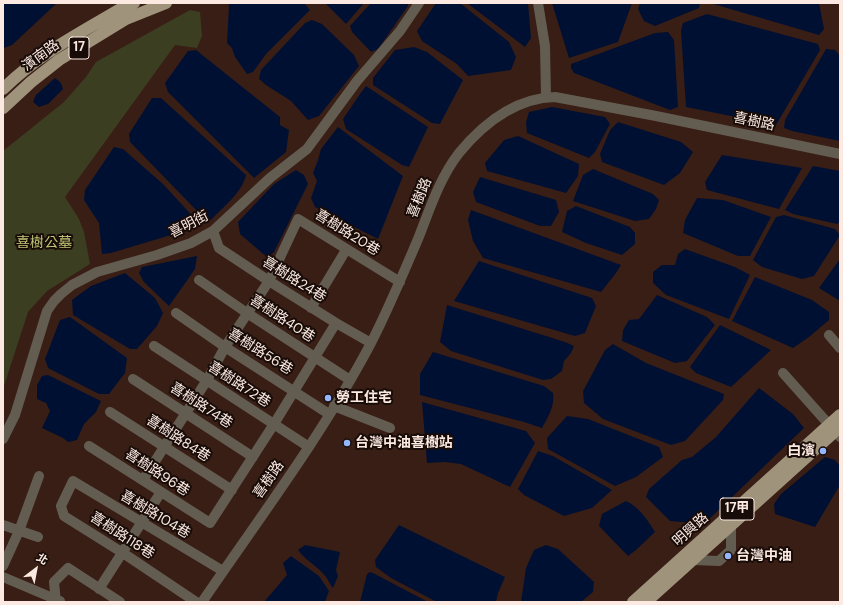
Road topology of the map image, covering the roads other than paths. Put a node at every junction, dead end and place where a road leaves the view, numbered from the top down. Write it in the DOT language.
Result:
graph roads {
  1 [pos="134,3"];
  2 [pos="166,3"];
  3 [pos="419,3"];
  4 [pos="538,3"];
  5 [pos="3,89"];
  6 [pos="546,97"];
  7 [pos="3,108"];
  8 [pos="840,154"];
  9 [pos="213,232"];
  10 [pos="346,250"];
  11 [pos="199,280"];
  12 [pos="269,281"];
  13 [pos="400,282"];
  14 [pos="312,308"];
  15 [pos="176,313"];
  16 [pos="247,313"];
  17 [pos="336,323"];
  18 [pos="828,335"];
  19 [pos="371,343"];
  20 [pos="154,346"];
  21 [pos="225,347"];
  22 [pos="840,348"];
  23 [pos="314,357"];
  24 [pos="783,373"];
  25 [pos="133,379"];
  26 [pos="207,380"];
  27 [pos="350,380"];
  28 [pos="294,390"];
  29 [pos="332,410"];
  30 [pos="110,412"];
  31 [pos="186,413"];
  32 [pos="840,415"];
  33 [pos="274,424"];
  34 [pos="390,428"];
  35 [pos="836,430"];
  36 [pos="3,438"];
  37 [pos="89,446"];
  38 [pos="164,447"];
  39 [pos="309,447"];
  40 [pos="253,457"];
  41 [pos="40,476"];
  42 [pos="143,480"];
  43 [pos="73,481"];
  44 [pos="232,490"];
  45 [pos="162,492"];
  46 [pos="142,524"];
  47 [pos="3,525"];
  48 [pos="730,526"];
  49 [pos="19,531"];
  50 [pos="38,537"];
  51 [pos="122,552"];
  52 [pos="693,560"];
  53 [pos="3,566"];
  54 [pos="223,571"];
  55 [pos="3,577"];
  56 [pos="99,589"];
  57 [pos="58,601"];
  58 [pos="120,602"];
  59 [pos="196,602"];
  60 [pos="202,602"];
  61 [pos="633,602"];
  62 [pos="646,602"];
  1 -- 5 [label="main road, 濱南路 / 17"];
  2 -- 7 [label="main road, 濱南路 / 17"];
  3 -- 9 [label="street, 喜明街"];
  4 -- 6 [label="street"];
  6 -- 8 [label="street, 喜樹路"];
  6 -- 13 [label="street, 喜樹路"];
  9 -- 12 [label="street, 喜樹路24巷"];
  9 -- 36 [label="street, 喜明街"];
  10 -- 12 [label="street, 喜樹路20巷"];
  10 -- 13 [label="street, 喜樹路20巷"];
  10 -- 14 [label="street"];
  11 -- 16 [label="street, 喜樹路40巷"];
  12 -- 14 [label="street, 喜樹路24巷"];
  12 -- 16 [label="street"];
  13 -- 19 [label="street, 喜樹路"];
  14 -- 17 [label="street, 喜樹路24巷"];
  15 -- 21 [label="street, 喜樹路56巷"];
  16 -- 21 [label="street"];
  16 -- 23 [label="street, 喜樹路40巷"];
  17 -- 19 [label="street, 喜樹路24巷"];
  17 -- 23 [label="street"];
  18 -- 22 [label="street"];
  19 -- 27 [label="street, 喜樹路"];
  20 -- 26 [label="street, 喜樹路72巷"];
  21 -- 26 [label="street"];
  21 -- 28 [label="street, 喜樹路56巷"];
  23 -- 27 [label="street, 喜樹路40巷"];
  23 -- 28 [label="street"];
  24 -- 35 [label="street"];
  25 -- 31 [label="street, 喜樹路74巷"];
  26 -- 31 [label="street"];
  26 -- 33 [label="street, 喜樹路72巷"];
  27 -- 29 [label="street, 喜樹路"];
  28 -- 29 [label="street, 喜樹路56巷"];
  28 -- 33 [label="street"];
  29 -- 34 [label="street, 喜樹路56巷"];
  29 -- 39 [label="street, 喜樹路"];
  30 -- 38 [label="street, 喜樹路84巷"];
  31 -- 38 [label="street"];
  31 -- 40 [label="street, 喜樹路74巷"];
  32 -- 35 [label="main road, 明興路 / 17甲"];
  33 -- 39 [label="street, 喜樹路72巷"];
  33 -- 40 [label="street"];
  35 -- 48 [label="main road, 明興路 / 17甲"];
  35 -- 61 [label="main road, 明興路 / 17甲"];
  37 -- 42 [label="street, 喜樹路96巷"];
  38 -- 42 [label="street"];
  38 -- 44 [label="street, 喜樹路84巷"];
  39 -- 54 [label="street, 喜樹路"];
  40 -- 44 [label="street"];
  41 -- 49 [label="street"];
  42 -- 45 [label="street, 喜樹路96巷"];
  43 -- 46 [label="street, 喜樹路104巷"];
  43 -- 51 [label="street, 喜樹路118巷"];
  44 -- 45 [label="street, 喜樹路96巷"];
  45 -- 46 [label="street"];
  46 -- 51 [label="street"];
  46 -- 54 [label="street, 喜樹路104巷"];
  47 -- 49 [label="street"];
  48 -- 52 [label="main road, 明興路 / 17甲"];
  48 -- 52 [label="street"];
  49 -- 50 [label="street"];
  49 -- 53 [label="street"];
  51 -- 56 [label="street"];
  51 -- 59 [label="street, 喜樹路118巷"];
  52 -- 62 [label="main road, 明興路 / 17甲"];
  54 -- 60 [label="street, 喜樹路"];
  55 -- 57 [label="street"];
  56 -- 57 [label="street"];
  56 -- 58 [label="street"];
}
